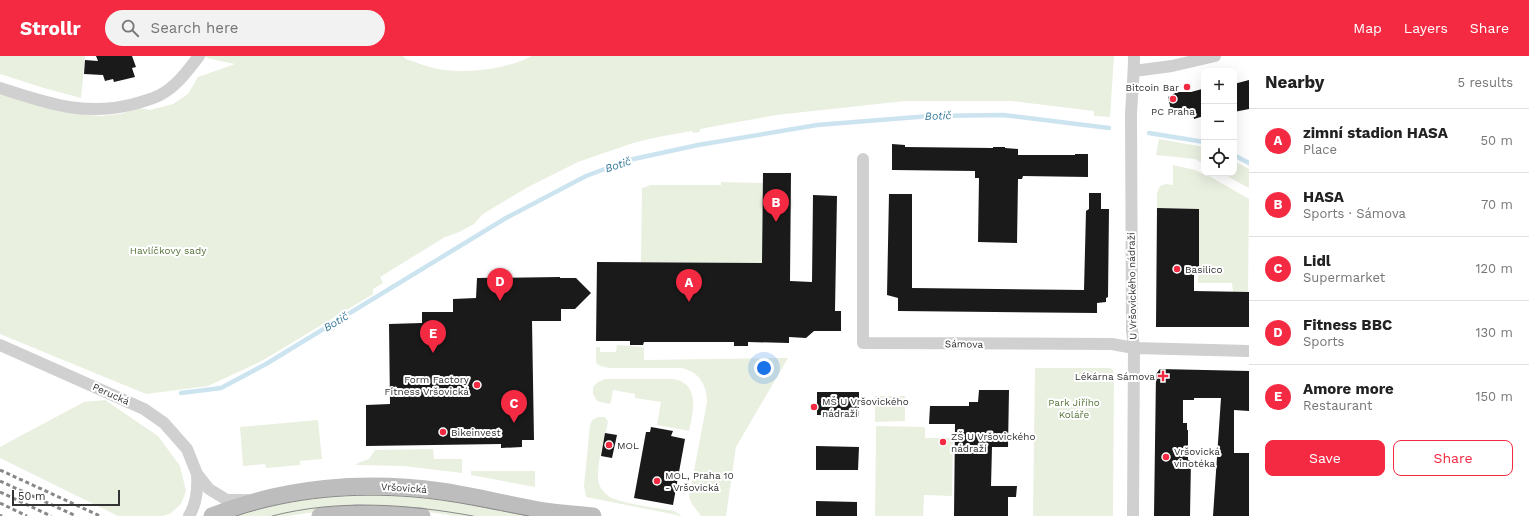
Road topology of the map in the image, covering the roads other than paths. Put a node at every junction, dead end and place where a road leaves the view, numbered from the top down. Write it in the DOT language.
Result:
graph roads {
  1 [pos="199,56"];
  2 [pos="1134,56"];
  3 [pos="1215,56"];
  4 [pos="1133,76"];
  5 [pos="0,88"];
  6 [pos="863,159"];
  7 [pos="0,345"];
  8 [pos="1134,348"];
  9 [pos="1249,351"];
  10 [pos="196,474"];
  11 [pos="256,501"];
  12 [pos="214,515"];
  13 [pos="189,516"];
  14 [pos="320,516"];
  15 [pos="422,516"];
  16 [pos="593,516"];
  17 [pos="1133,516"];
  1 -- 5 [label="street"];
  2 -- 4 [label="street, U Vršovického nádraží"];
  3 -- 4 [label="street"];
  4 -- 8 [label="street, U Vršovického nádraží"];
  6 -- 8 [label="street, Sámova"];
  7 -- 10 [label="street, Perucká"];
  8 -- 9 [label="street, Sámova"];
  8 -- 17 [label="street, U Vršovického nádraží"];
  10 -- 11 [label="street, Perucká"];
  10 -- 13 [label="street, Perucká"];
  11 -- 12 [label="main road, Vršovická"];
  11 -- 16 [label="main road, Vršovická"];
  14 -- 15 [label="main road"];
}
